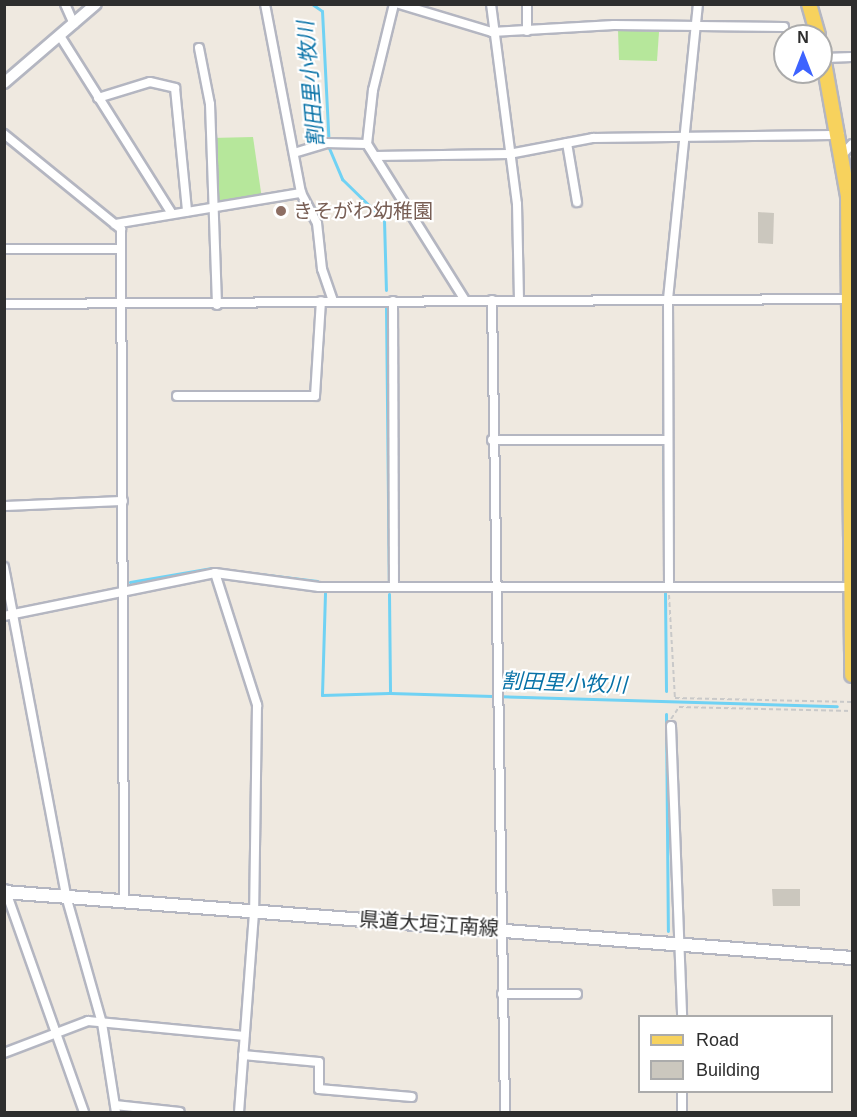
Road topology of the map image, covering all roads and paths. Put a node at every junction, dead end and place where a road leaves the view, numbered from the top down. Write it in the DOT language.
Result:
graph roads {
  1 [pos="65,4"];
  2 [pos="96,4"];
  3 [pos="265,4"];
  4 [pos="394,4"];
  5 [pos="399,4"];
  6 [pos="491,4"];
  7 [pos="526,4"];
  8 [pos="698,4"];
  9 [pos="809,4"];
  10 [pos="74,24"];
  11 [pos="815,24"];
  12 [pos="773,27"];
  13 [pos="698,28"];
  14 [pos="527,31"];
  15 [pos="492,32"];
  16 [pos="60,36"];
  17 [pos="199,48"];
  18 [pos="833,54"];
  19 [pos="852,57"];
  20 [pos="5,82"];
  21 [pos="830,84"];
  22 [pos="98,98"];
  23 [pos="4,134"];
  24 [pos="840,135"];
  25 [pos="688,136"];
  26 [pos="567,143"];
  27 [pos="367,144"];
  28 [pos="848,149"];
  29 [pos="294,153"];
  30 [pos="509,154"];
  31 [pos="375,156"];
  32 [pos="301,193"];
  33 [pos="577,202"];
  34 [pos="217,206"];
  35 [pos="187,211"];
  36 [pos="172,214"];
  37 [pos="115,224"];
  38 [pos="4,249"];
  39 [pos="121,249"];
  40 [pos="668,299"];
  41 [pos="851,299"];
  42 [pos="333,300"];
  43 [pos="465,300"];
  44 [pos="492,300"];
  45 [pos="519,300"];
  46 [pos="321,301"];
  47 [pos="393,301"];
  48 [pos="4,304"];
  49 [pos="122,304"];
  50 [pos="217,305"];
  51 [pos="177,396"];
  52 [pos="492,440"];
  53 [pos="668,440"];
  54 [pos="123,501"];
  55 [pos="4,506"];
  56 [pos="4,567"];
  57 [pos="215,573"];
  58 [pos="669,586"];
  59 [pos="852,586"];
  60 [pos="394,587"];
  61 [pos="495,588"];
  62 [pos="123,590"];
  63 [pos="9,615"];
  64 [pos="852,675"];
  65 [pos="852,702"];
  66 [pos="852,711"];
  67 [pos="671,726"];
  68 [pos="5,891"];
  69 [pos="66,896"];
  70 [pos="124,902"];
  71 [pos="254,913"];
  72 [pos="500,928"];
  73 [pos="683,944"];
  74 [pos="852,958"];
  75 [pos="502,994"];
  76 [pos="577,994"];
  77 [pos="682,1015"];
  78 [pos="102,1023"];
  79 [pos="58,1032"];
  80 [pos="244,1036"];
  81 [pos="4,1053"];
  82 [pos="243,1055"];
  83 [pos="682,1093"];
  84 [pos="412,1097"];
  85 [pos="115,1109"];
  86 [pos="84,1113"];
  87 [pos="180,1113"];
  88 [pos="238,1113"];
  89 [pos="505,1113"];
  90 [pos="682,1113"];
  1 -- 10 [label="street"];
  2 -- 10 [label="street"];
  3 -- 29 [label="street"];
  4 -- 27 [label="street"];
  5 -- 15 [label="street"];
  6 -- 15 [label="street"];
  7 -- 14 [label="street"];
  8 -- 13 [label="street"];
  9 -- 11 [label="main road"];
  10 -- 16 [label="street"];
  12 -- 13 [label="street"];
  13 -- 14 [label="street"];
  13 -- 25 [label="street"];
  14 -- 15 [label="street"];
  15 -- 30 [label="street"];
  16 -- 20 [label="street"];
  16 -- 22 [label="street"];
  17 -- 34 [label="street"];
  18 -- 19 [label="street"];
  21 -- 24 [label="main road"];
  22 -- 35 [label="street"];
  22 -- 36 [label="street"];
  23 -- 37 [label="street"];
  24 -- 25 [label="street"];
  24 -- 28 [label="main road"];
  25 -- 26 [label="street"];
  25 -- 40 [label="street"];
  26 -- 30 [label="street"];
  26 -- 33 [label="street"];
  27 -- 29 [label="street"];
  27 -- 31 [label="street"];
  28 -- 41 [label="main road"];
  29 -- 32 [label="street"];
  30 -- 31 [label="street"];
  30 -- 45 [label="street"];
  31 -- 43 [label="street"];
  32 -- 34 [label="street"];
  32 -- 42 [label="street"];
  34 -- 35 [label="street"];
  34 -- 50 [label="street"];
  35 -- 36 [label="street"];
  36 -- 37 [label="street"];
  37 -- 39 [label="street"];
  38 -- 39 [label="street"];
  39 -- 49 [label="street"];
  40 -- 41 [label="street"];
  40 -- 45 [label="street"];
  40 -- 53 [label="street"];
  41 -- 59 [label="main road"];
  42 -- 46 [label="street"];
  42 -- 47 [label="street"];
  43 -- 44 [label="street"];
  43 -- 47 [label="street"];
  44 -- 45 [label="street"];
  44 -- 52 [label="street"];
  46 -- 50 [label="street"];
  46 -- 51 [label="street"];
  47 -- 60 [label="street"];
  48 -- 49 [label="street"];
  49 -- 50 [label="street"];
  49 -- 54 [label="street"];
  52 -- 53 [label="street"];
  52 -- 61 [label="street"];
  53 -- 58 [label="street"];
  54 -- 55 [label="street"];
  54 -- 62 [label="street"];
  56 -- 63 [label="street"];
  57 -- 60 [label="street"];
  57 -- 62 [label="street"];
  57 -- 71 [label="street"];
  58 -- 59 [label="street"];
  58 -- 61 [label="street"];
  58 -- 65 [label="path"];
  59 -- 64 [label="main road"];
  60 -- 61 [label="street"];
  61 -- 72 [label="street"];
  62 -- 63 [label="street"];
  62 -- 70 [label="street"];
  63 -- 69 [label="street"];
  66 -- 67 [label="path"];
  67 -- 73 [label="street"];
  68 -- 69 [label="main road, 県道大垣江南線"];
  68 -- 79 [label="street"];
  69 -- 70 [label="main road, 県道大垣江南線"];
  69 -- 78 [label="street"];
  70 -- 71 [label="main road, 県道大垣江南線"];
  71 -- 72 [label="main road, 県道大垣江南線"];
  71 -- 80 [label="street"];
  72 -- 73 [label="main road, 県道大垣江南線"];
  72 -- 75 [label="street"];
  73 -- 74 [label="main road, 県道大垣江南線"];
  73 -- 77 [label="street"];
  75 -- 76 [label="street"];
  75 -- 89 [label="street"];
  78 -- 79 [label="street"];
  78 -- 80 [label="street"];
  78 -- 85 [label="street"];
  79 -- 81 [label="street"];
  79 -- 86 [label="street"];
  80 -- 82 [label="street"];
  82 -- 84 [label="street"];
  82 -- 88 [label="street"];
  83 -- 90 [label="street"];
  85 -- 87 [label="street"];
}
